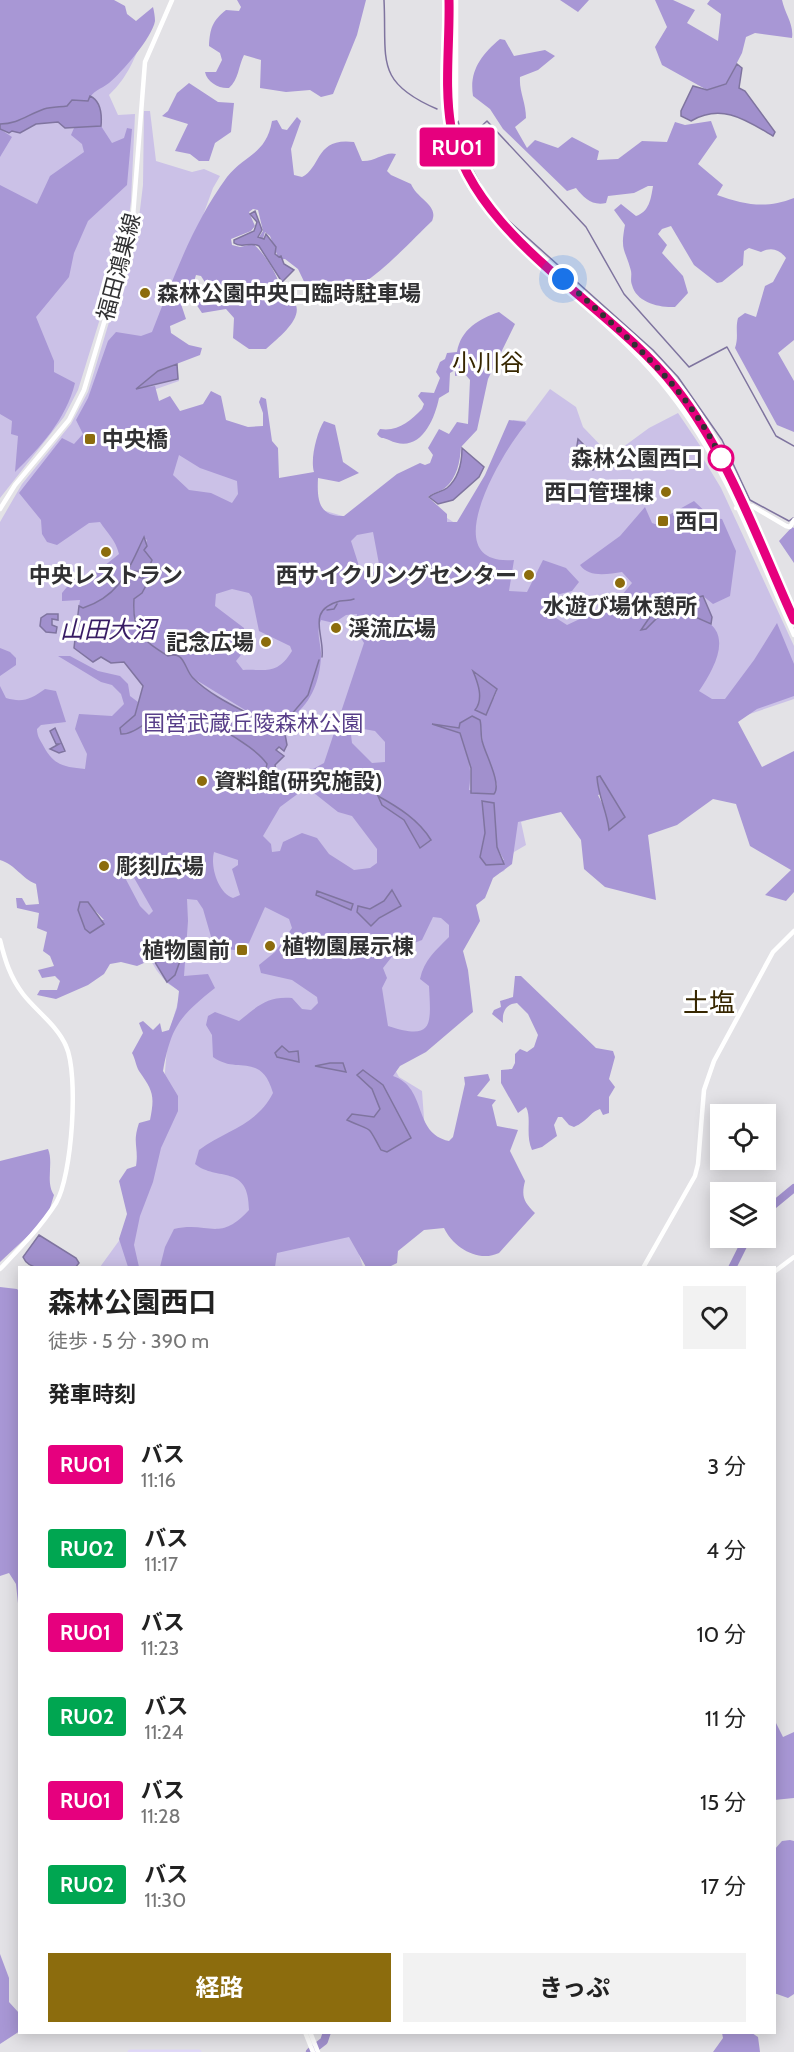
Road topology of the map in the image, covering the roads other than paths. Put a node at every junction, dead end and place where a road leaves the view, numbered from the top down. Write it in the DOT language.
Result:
graph roads {
  1 [pos="172,0"];
  2 [pos="445,0"];
  3 [pos="450,0"];
  4 [pos="456,0"];
  5 [pos="449,124"];
  6 [pos="743,506"];
  7 [pos="736,508"];
  8 [pos="0,509"];
  9 [pos="794,520"];
  10 [pos="794,620"];
  11 [pos="794,635"];
  12 [pos="794,931"];
  13 [pos="0,940"];
  14 [pos="794,1257"];
  15 [pos="644,1266"];
  16 [pos="0,1269"];
  17 [pos="776,1270"];
  18 [pos="306,2034"];
  19 [pos="310,2034"];
  20 [pos="130,2052"];
  21 [pos="199,2052"];
  22 [pos="313,2052"];
  23 [pos="318,2052"];
  1 -- 8 [label="main road, 福田鴻巣線"];
  2 -- 5 [label="main road"];
  3 -- 5 [label="main road"];
  4 -- 5 [label="main road"];
  5 -- 6 [label="main road"];
  5 -- 7 [label="main road"];
  6 -- 7 [label="main road"];
  6 -- 9 [label="main road"];
  6 -- 10 [label="main road"];
  7 -- 11 [label="main road"];
  12 -- 15 [label="main road"];
  13 -- 16 [label="main road"];
  14 -- 17 [label="main road"];
  18 -- 22 [label="main road"];
  19 -- 23 [label="main road"];
  20 -- 21 [label="highway"];
}
